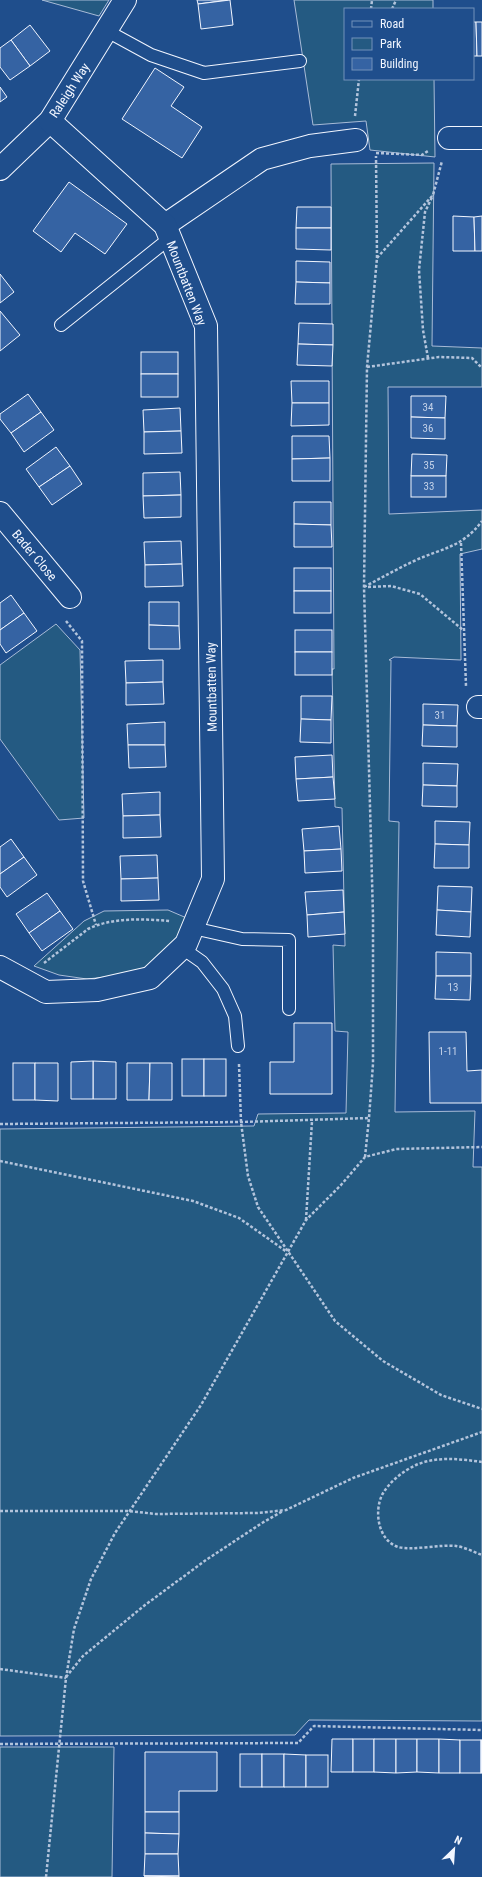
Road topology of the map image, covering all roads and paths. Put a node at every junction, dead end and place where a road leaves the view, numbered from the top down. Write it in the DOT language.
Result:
graph roads {
  1 [pos="125,0"];
  2 [pos="107,31"];
  3 [pos="300,61"];
  4 [pos="360,80"];
  5 [pos="50,121"];
  6 [pos="449,138"];
  7 [pos="482,138"];
  8 [pos="356,140"];
  9 [pos="376,153"];
  10 [pos="0,169"];
  11 [pos="433,195"];
  12 [pos="168,232"];
  13 [pos="377,258"];
  14 [pos="61,325"];
  15 [pos="428,358"];
  16 [pos="366,367"];
  17 [pos="482,368"];
  18 [pos="0,513"];
  19 [pos="482,521"];
  20 [pos="461,543"];
  21 [pos="364,587"];
  22 [pos="368,587"];
  23 [pos="70,597"];
  24 [pos="463,630"];
  25 [pos="480,707"];
  26 [pos="96,925"];
  27 [pos="193,928"];
  28 [pos="182,948"];
  29 [pos="0,967"];
  30 [pos="24,980"];
  31 [pos="289,1009"];
  32 [pos="238,1046"];
  33 [pos="369,1118"];
  34 [pos="312,1121"];
  35 [pos="241,1122"];
  36 [pos="0,1124"];
  37 [pos="482,1147"];
  38 [pos="365,1157"];
  39 [pos="0,1161"];
  40 [pos="306,1220"];
  41 [pos="289,1253"];
  42 [pos="482,1409"];
  43 [pos="482,1432"];
  44 [pos="482,1462"];
  45 [pos="286,1510"];
  46 [pos="0,1511"];
  47 [pos="128,1511"];
  48 [pos="482,1555"];
  49 [pos="0,1669"];
  50 [pos="66,1678"];
  51 [pos="482,1730"];
  52 [pos="0,1744"];
  53 [pos="58,1745"];
  54 [pos="46,1877"];
  1 -- 2 [label="street, Raleigh Way"];
  2 -- 3 [label="lane"];
  2 -- 5 [label="street, Raleigh Way"];
  4 -- 8 [label="path"];
  5 -- 10 [label="street, Raleigh Way"];
  5 -- 12 [label="street, Mountbatten Way"];
  6 -- 7 [label="street"];
  6 -- 9 [label="path"];
  6 -- 11 [label="path"];
  8 -- 9 [label="path"];
  8 -- 12 [label="street, Mountbatten Way"];
  9 -- 13 [label="path"];
  11 -- 13 [label="path"];
  11 -- 15 [label="path"];
  12 -- 14 [label="lane"];
  12 -- 27 [label="street, Mountbatten Way"];
  13 -- 16 [label="path"];
  15 -- 16 [label="path"];
  15 -- 17 [label="path"];
  16 -- 21 [label="path"];
  18 -- 23 [label="street, Bader Close"];
  19 -- 20 [label="path"];
  20 -- 21 [label="path"];
  20 -- 25 [label="path"];
  21 -- 33 [label="path"];
  22 -- 24 [label="path"];
  23 -- 26 [label="path"];
  26 -- 27 [label="path"];
  26 -- 30 [label="path"];
  27 -- 28 [label="street, Mountbatten Way"];
  27 -- 31 [label="lane"];
  28 -- 30 [label="street, Mountbatten Way"];
  28 -- 32 [label="lane"];
  29 -- 30 [label="street, Mountbatten Way"];
  32 -- 35 [label="path"];
  33 -- 34 [label="path"];
  33 -- 38 [label="path"];
  34 -- 35 [label="path"];
  34 -- 40 [label="path"];
  35 -- 36 [label="path"];
  35 -- 41 [label="path"];
  37 -- 38 [label="path"];
  38 -- 40 [label="path"];
  39 -- 41 [label="path"];
  40 -- 41 [label="path"];
  41 -- 42 [label="path"];
  41 -- 47 [label="path"];
  43 -- 45 [label="path"];
  44 -- 48 [label="path"];
  45 -- 47 [label="path"];
  45 -- 50 [label="path"];
  46 -- 47 [label="path"];
  47 -- 50 [label="path"];
  49 -- 50 [label="path"];
  50 -- 53 [label="path"];
  51 -- 53 [label="path"];
  52 -- 53 [label="path"];
  53 -- 54 [label="path"];
}
